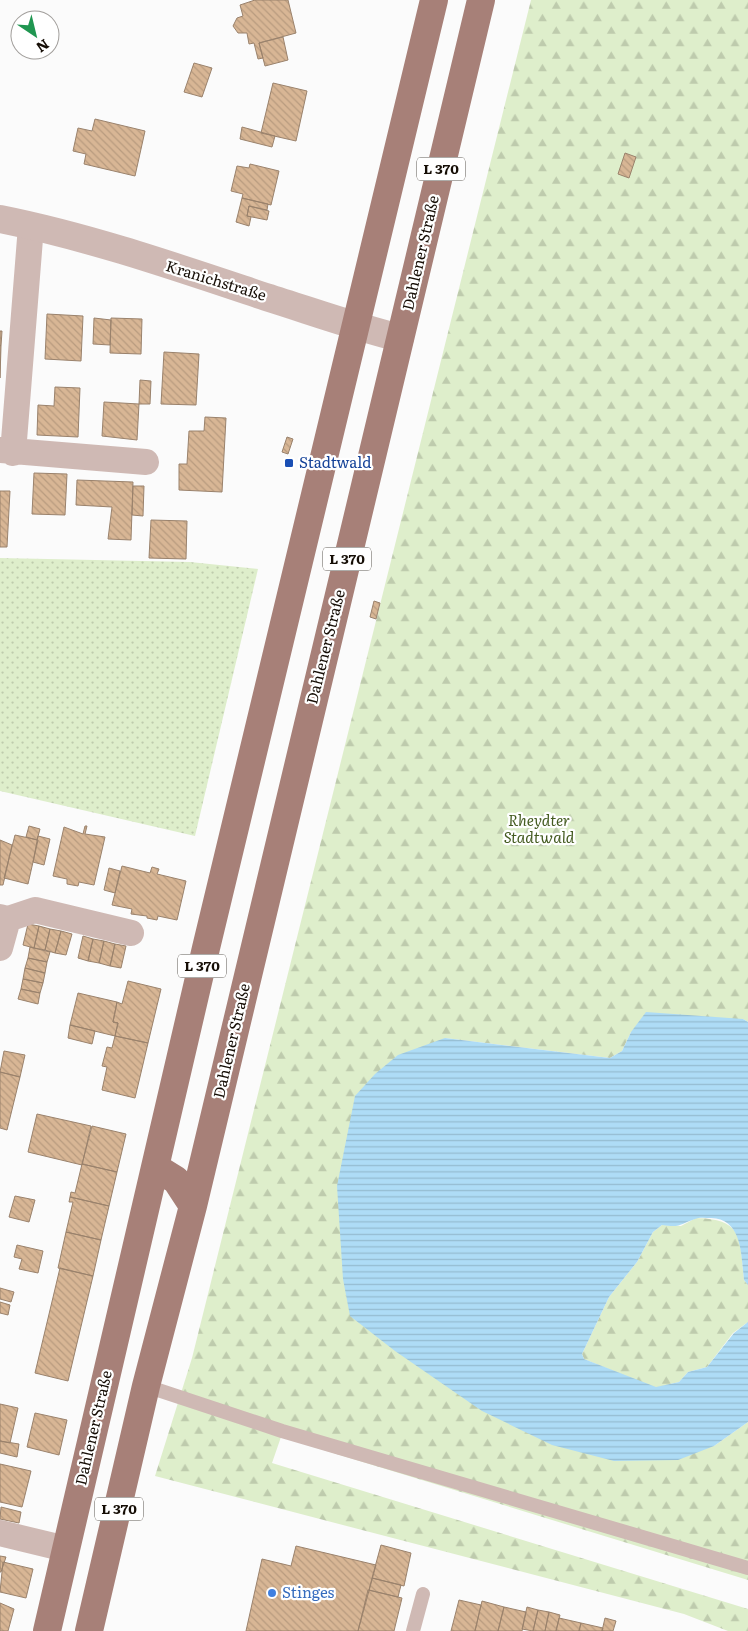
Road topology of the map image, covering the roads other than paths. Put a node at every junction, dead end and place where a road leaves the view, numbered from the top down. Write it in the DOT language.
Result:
graph roads {
  1 [pos="434,0"];
  2 [pos="481,0"];
  3 [pos="0,219"];
  4 [pos="31,226"];
  5 [pos="356,327"];
  6 [pos="400,338"];
  7 [pos="6,451"];
  8 [pos="146,462"];
  9 [pos="4,918"];
  10 [pos="131,933"];
  11 [pos="0,948"];
  12 [pos="155,1167"];
  13 [pos="193,1206"];
  14 [pos="146,1386"];
  15 [pos="0,1533"];
  16 [pos="66,1549"];
  17 [pos="748,1568"];
  18 [pos="423,1594"];
  19 [pos="47,1631"];
  20 [pos="89,1631"];
  21 [pos="414,1631"];
  1 -- 5 [label="main road, Dahlener Straße / L 370"];
  2 -- 6 [label="main road, Dahlener Straße / L 370"];
  3 -- 4 [label="street, Kranichstraße"];
  4 -- 5 [label="street, Kranichstraße"];
  4 -- 7 [label="street"];
  5 -- 6 [label="street, Kranichstraße"];
  5 -- 12 [label="main road, Dahlener Straße / L 370"];
  6 -- 13 [label="main road, Dahlener Straße / L 370"];
  7 -- 8 [label="street"];
  9 -- 10 [label="street"];
  9 -- 11 [label="street"];
  12 -- 13 [label="main road"];
  12 -- 16 [label="main road, Dahlener Straße / L 370"];
  13 -- 14 [label="main road, Dahlener Straße / L 370"];
  14 -- 17 [label="lane"];
  14 -- 20 [label="main road, Dahlener Straße / L 370"];
  15 -- 16 [label="street"];
  16 -- 19 [label="main road, Dahlener Straße / L 370"];
  18 -- 21 [label="lane"];
}
